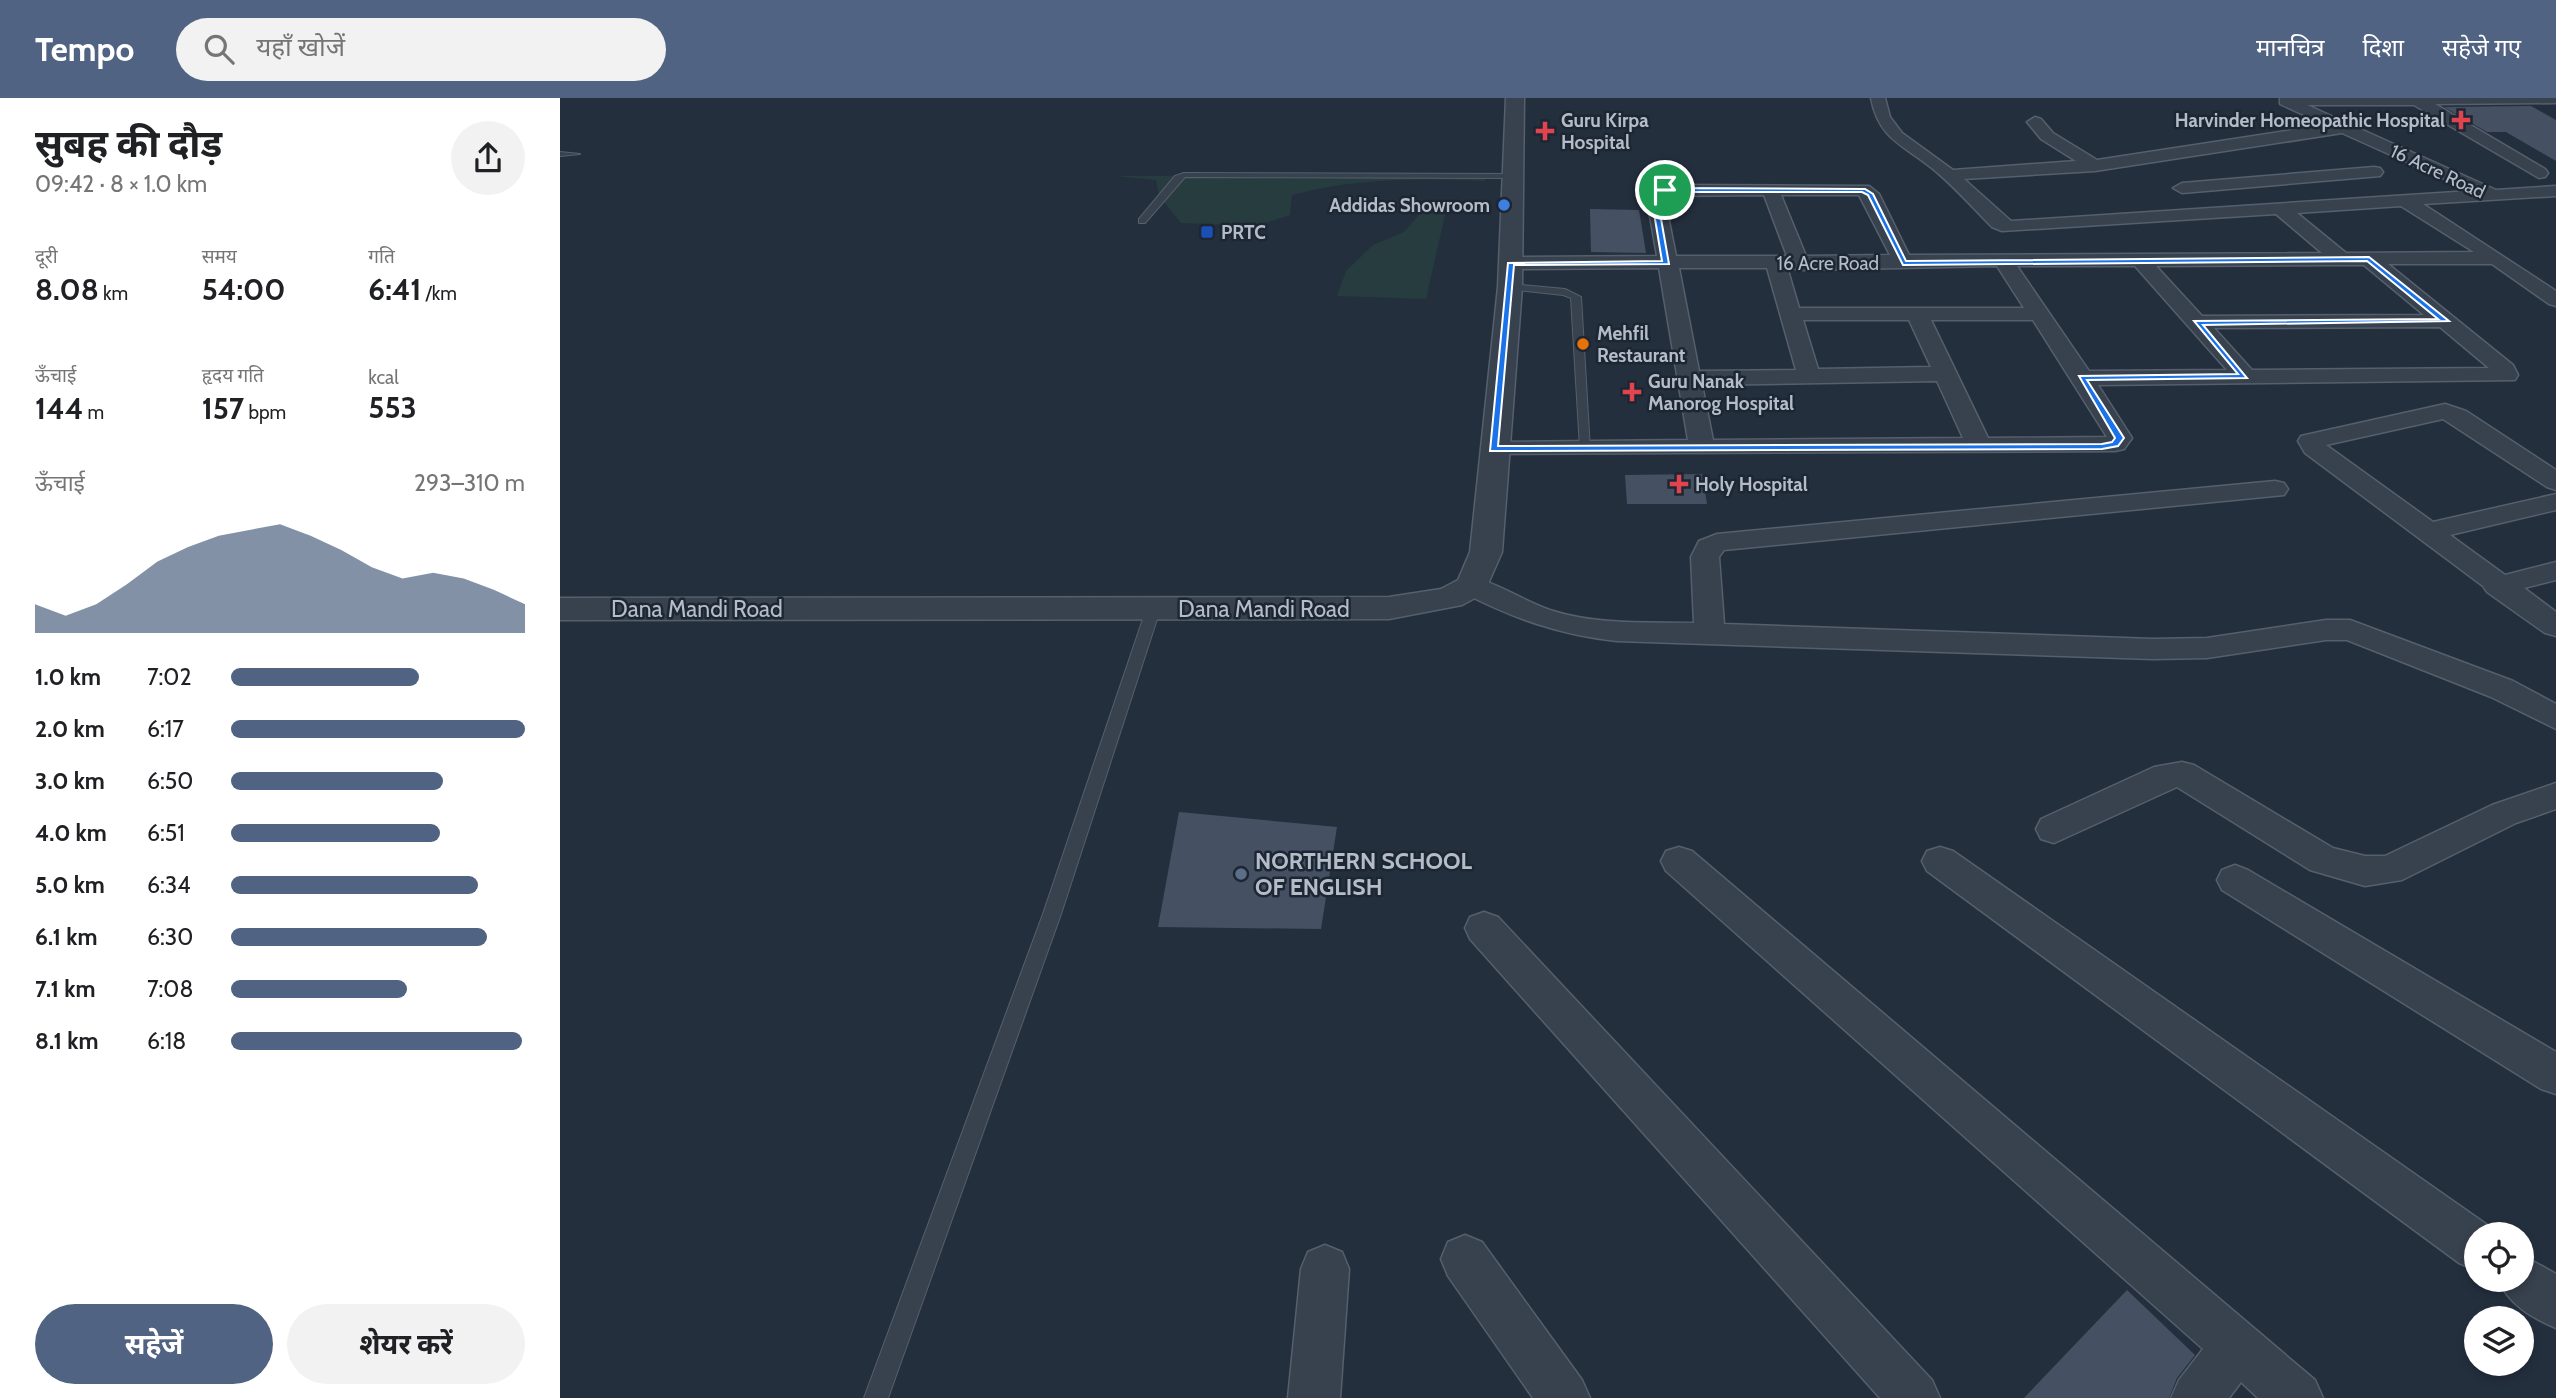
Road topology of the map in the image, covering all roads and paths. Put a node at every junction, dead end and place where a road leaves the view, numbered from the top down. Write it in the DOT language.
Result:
graph roads {
  1 [pos="1516,98"];
  2 [pos="1878,98"];
  3 [pos="2525,99"];
  4 [pos="2556,99"];
  5 [pos="2283,100"];
  6 [pos="2419,101"];
  7 [pos="2556,116"];
  8 [pos="2035,122"];
  9 [pos="2344,127"];
  10 [pos="2295,134"];
  11 [pos="2209,148"];
  12 [pos="560,154"];
  13 [pos="576,154"];
  14 [pos="2095,166"];
  15 [pos="2539,173"];
  16 [pos="1513,176"];
  17 [pos="1949,176"];
  18 [pos="2269,181"];
  19 [pos="2390,183"];
  20 [pos="2182,188"];
  21 [pos="1770,189"];
  22 [pos="2556,191"];
  23 [pos="2494,195"];
  24 [pos="2280,208"];
  25 [pos="1142,221"];
  26 [pos="2496,258"];
  27 [pos="2341,259"];
  28 [pos="2369,259"];
  29 [pos="2141,261"];
  30 [pos="1666,263"];
  31 [pos="1903,263"];
  32 [pos="2005,263"];
  33 [pos="1776,264"];
  34 [pos="1800,264"];
  35 [pos="1511,275"];
  36 [pos="2556,300"];
  37 [pos="1790,314"];
  38 [pos="1917,314"];
  39 [pos="2039,314"];
  40 [pos="2445,321"];
  41 [pos="2197,322"];
  42 [pos="1946,374"];
  43 [pos="1809,376"];
  44 [pos="2245,376"];
  45 [pos="1689,378"];
  46 [pos="2082,378"];
  47 [pos="1702,447"];
  48 [pos="1980,447"];
  49 [pos="1586,448"];
  50 [pos="1493,449"];
  51 [pos="2553,478"];
  52 [pos="2275,489"];
  53 [pos="2556,502"];
  54 [pos="2426,532"];
  55 [pos="2556,571"];
  56 [pos="1472,586"];
  57 [pos="2497,586"];
  58 [pos="560,609"];
  59 [pos="1153,610"];
  60 [pos="2556,626"];
  61 [pos="1710,635"];
  62 [pos="2556,718"];
  63 [pos="2556,796"];
  64 [pos="2054,830"];
  65 [pos="1679,861"];
  66 [pos="1940,861"];
  67 [pos="2235,880"];
  68 [pos="1484,928"];
  69 [pos="2556,1075"];
  70 [pos="2464,1237"];
  71 [pos="1465,1259"];
  72 [pos="1325,1269"];
  73 [pos="2534,1288"];
  74 [pos="2556,1304"];
  75 [pos="2237,1346"];
  76 [pos="876,1398"];
  77 [pos="1314,1398"];
  78 [pos="1564,1398"];
  79 [pos="1914,1398"];
  80 [pos="2197,1398"];
  81 [pos="2297,1398"];
  1 -- 16 [label="street"];
  2 -- 17 [label="street"];
  3 -- 4 [label="street, 16 Acre Road"];
  3 -- 6 [label="street, 16 Acre Road"];
  3 -- 7 [label="street"];
  5 -- 6 [label="street, 16 Acre Road"];
  5 -- 9 [label="street, 16 Acre Road"];
  6 -- 15 [label="street"];
  8 -- 14 [label="street"];
  9 -- 10 [label="street"];
  9 -- 23 [label="street, 16 Acre Road"];
  10 -- 11 [label="street"];
  10 -- 19 [label="street"];
  11 -- 14 [label="street"];
  11 -- 18 [label="street"];
  12 -- 13 [label="lane"];
  14 -- 17 [label="street"];
  16 -- 25 [label="lane"];
  16 -- 35 [label="street"];
  17 -- 24 [label="street"];
  18 -- 19 [label="street"];
  18 -- 20 [label="street"];
  19 -- 23 [label="street, 16 Acre Road"];
  19 -- 24 [label="street"];
  19 -- 26 [label="street, 16 Acre Road"];
  21 -- 30 [label="street"];
  21 -- 31 [label="street"];
  21 -- 34 [label="street"];
  22 -- 23 [label="street"];
  24 -- 27 [label="street"];
  26 -- 28 [label="street, 16 Acre Road"];
  26 -- 36 [label="street"];
  27 -- 28 [label="street, 16 Acre Road"];
  27 -- 29 [label="street, 16 Acre Road"];
  28 -- 40 [label="street"];
  29 -- 32 [label="street, 16 Acre Road"];
  29 -- 41 [label="street"];
  30 -- 33 [label="street, 16 Acre Road"];
  30 -- 35 [label="street, 16 Acre Road"];
  30 -- 45 [label="street"];
  31 -- 32 [label="street, 16 Acre Road"];
  31 -- 34 [label="street, 16 Acre Road"];
  32 -- 39 [label="street"];
  33 -- 34 [label="street, 16 Acre Road"];
  33 -- 37 [label="street"];
  35 -- 49 [label="lane"];
  35 -- 50 [label="street"];
  37 -- 38 [label="street"];
  37 -- 43 [label="street"];
  38 -- 39 [label="street"];
  38 -- 42 [label="street"];
  39 -- 46 [label="street"];
  40 -- 41 [label="street"];
  40 -- 44 [label="street"];
  41 -- 44 [label="street"];
  42 -- 43 [label="street"];
  42 -- 48 [label="street"];
  43 -- 45 [label="street"];
  44 -- 46 [label="street"];
  45 -- 47 [label="street"];
  46 -- 48 [label="street"];
  47 -- 48 [label="street"];
  47 -- 49 [label="street"];
  49 -- 50 [label="street"];
  50 -- 56 [label="street"];
  51 -- 54 [label="street"];
  52 -- 61 [label="street"];
  53 -- 54 [label="street"];
  54 -- 57 [label="street"];
  55 -- 57 [label="street"];
  56 -- 59 [label="street, Dana Mandi Road"];
  56 -- 61 [label="street"];
  57 -- 60 [label="street"];
  58 -- 59 [label="street, Dana Mandi Road"];
  59 -- 76 [label="lane"];
  61 -- 62 [label="street"];
  63 -- 64 [label="street"];
  65 -- 75 [label="street"];
  66 -- 70 [label="street"];
  67 -- 69 [label="street"];
  68 -- 79 [label="street"];
  71 -- 78 [label="street"];
  72 -- 77 [label="street"];
  73 -- 74 [label="street"];
  75 -- 80 [label="street"];
  75 -- 81 [label="street"];
}
